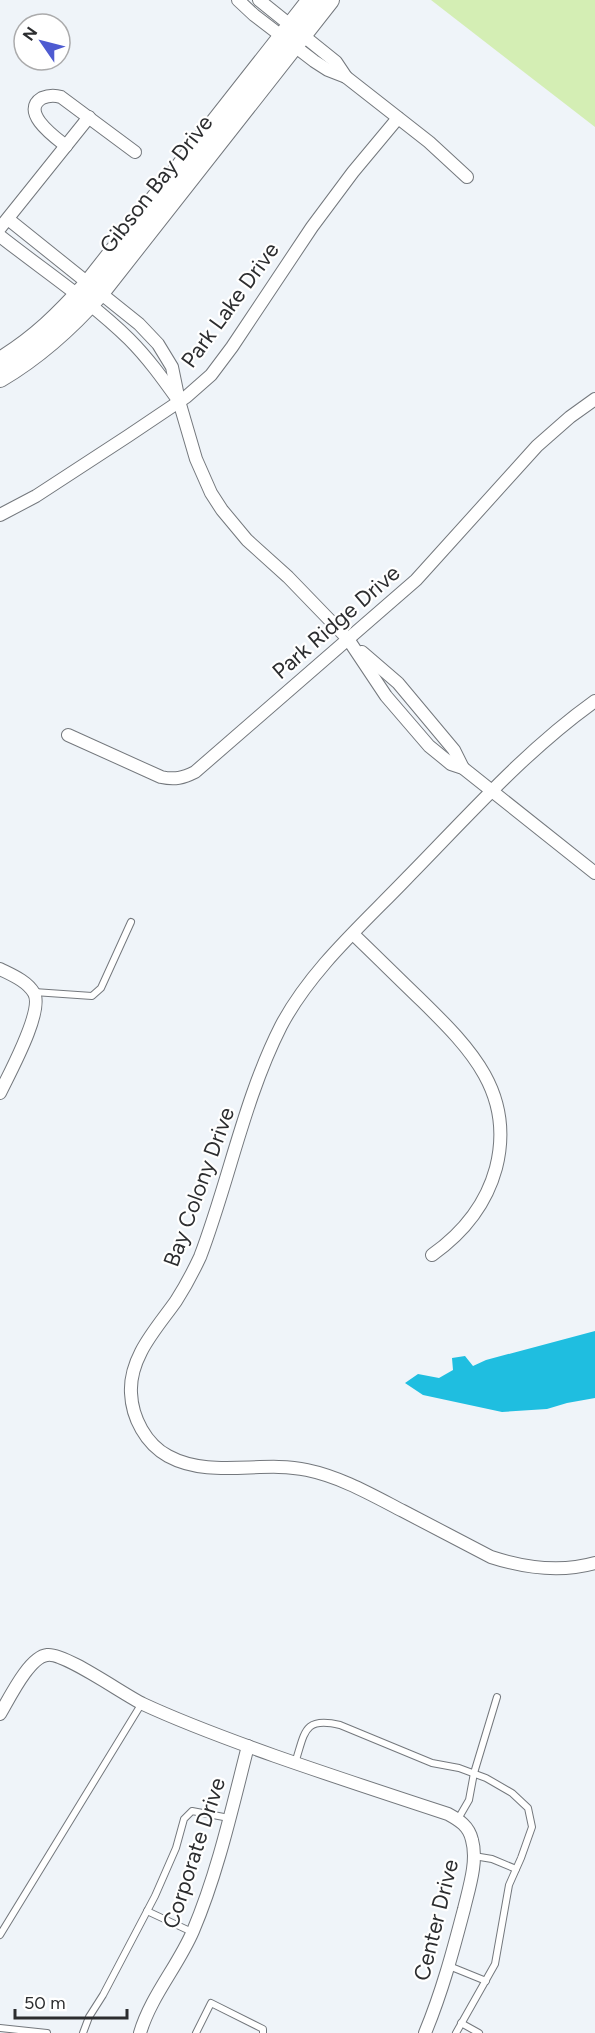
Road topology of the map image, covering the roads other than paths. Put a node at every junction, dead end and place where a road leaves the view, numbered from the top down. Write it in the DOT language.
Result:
graph roads {
  1 [pos="238,0"];
  2 [pos="259,0"];
  3 [pos="311,0"];
  4 [pos="330,0"];
  5 [pos="293,36"];
  6 [pos="88,117"];
  7 [pos="398,118"];
  8 [pos="66,146"];
  9 [pos="135,152"];
  10 [pos="467,177"];
  11 [pos="4,224"];
  12 [pos="0,236"];
  13 [pos="89,294"];
  14 [pos="0,361"];
  15 [pos="0,378"];
  16 [pos="595,399"];
  17 [pos="179,401"];
  18 [pos="0,515"];
  19 [pos="348,639"];
  20 [pos="595,701"];
  21 [pos="422,711"];
  22 [pos="409,723"];
  23 [pos="68,735"];
  24 [pos="463,768"];
  25 [pos="492,791"];
  26 [pos="595,873"];
  27 [pos="130,922"];
  28 [pos="353,934"];
  29 [pos="0,969"];
  30 [pos="34,992"];
  31 [pos="0,1093"];
  32 [pos="432,1254"];
  33 [pos="595,1563"];
  34 [pos="497,1697"];
  35 [pos="142,1703"];
  36 [pos="0,1714"];
  37 [pos="248,1746"];
  38 [pos="295,1763"];
  39 [pos="474,1773"];
  40 [pos="230,1818"];
  41 [pos="458,1820"];
  42 [pos="473,1856"];
  43 [pos="516,1869"];
  44 [pos="147,1911"];
  45 [pos="192,1932"];
  46 [pos="0,1935"];
  47 [pos="449,1966"];
  48 [pos="486,1981"];
  49 [pos="461,2023"];
  50 [pos="0,2028"];
  51 [pos="263,2031"];
  52 [pos="46,2033"];
  53 [pos="83,2033"];
  54 [pos="140,2033"];
  55 [pos="196,2033"];
  56 [pos="425,2033"];
  57 [pos="456,2033"];
  58 [pos="479,2033"];
  1 -- 5 [label="street"];
  2 -- 5 [label="street"];
  3 -- 5 [label="street, Gibson Bay Drive"];
  4 -- 5 [label="street, Gibson Bay Drive"];
  5 -- 7 [label="street"];
  5 -- 13 [label="street, Gibson Bay Drive"];
  6 -- 8 [label="street"];
  6 -- 8 [label="street"];
  6 -- 9 [label="street"];
  7 -- 10 [label="street"];
  7 -- 17 [label="street, Park Lake Drive"];
  8 -- 11 [label="street"];
  11 -- 13 [label="street"];
  12 -- 13 [label="street"];
  13 -- 14 [label="street, Gibson Bay Drive"];
  13 -- 15 [label="street, Gibson Bay Drive"];
  13 -- 17 [label="street"];
  13 -- 17 [label="street"];
  16 -- 19 [label="street, Park Ridge Drive"];
  17 -- 18 [label="street, Park Lake Drive"];
  17 -- 19 [label="street"];
  19 -- 21 [label="street"];
  19 -- 22 [label="street"];
  19 -- 23 [label="street, Park Ridge Drive"];
  20 -- 25 [label="street, Bay Colony Drive"];
  21 -- 22 [label="street"];
  21 -- 24 [label="street"];
  22 -- 24 [label="street"];
  24 -- 25 [label="street"];
  25 -- 26 [label="street"];
  25 -- 28 [label="street, Bay Colony Drive"];
  27 -- 30 [label="lane"];
  28 -- 32 [label="street"];
  28 -- 33 [label="street, Bay Colony Drive"];
  29 -- 30 [label="street"];
  30 -- 31 [label="street"];
  34 -- 39 [label="lane"];
  35 -- 36 [label="street"];
  35 -- 37 [label="street"];
  35 -- 46 [label="lane"];
  37 -- 38 [label="street"];
  37 -- 40 [label="street, Corporate Drive"];
  38 -- 39 [label="lane"];
  38 -- 41 [label="street"];
  39 -- 41 [label="lane"];
  39 -- 43 [label="lane"];
  40 -- 44 [label="lane"];
  40 -- 45 [label="street, Corporate Drive"];
  41 -- 42 [label="street, Center Drive"];
  42 -- 43 [label="lane"];
  42 -- 47 [label="street, Center Drive"];
  43 -- 48 [label="lane"];
  44 -- 45 [label="lane"];
  44 -- 53 [label="lane"];
  45 -- 54 [label="street, Corporate Drive"];
  47 -- 48 [label="lane"];
  47 -- 56 [label="street, Center Drive"];
  48 -- 49 [label="lane"];
  49 -- 57 [label="lane"];
  49 -- 58 [label="lane"];
  50 -- 52 [label="lane"];
  51 -- 55 [label="lane"];
}
